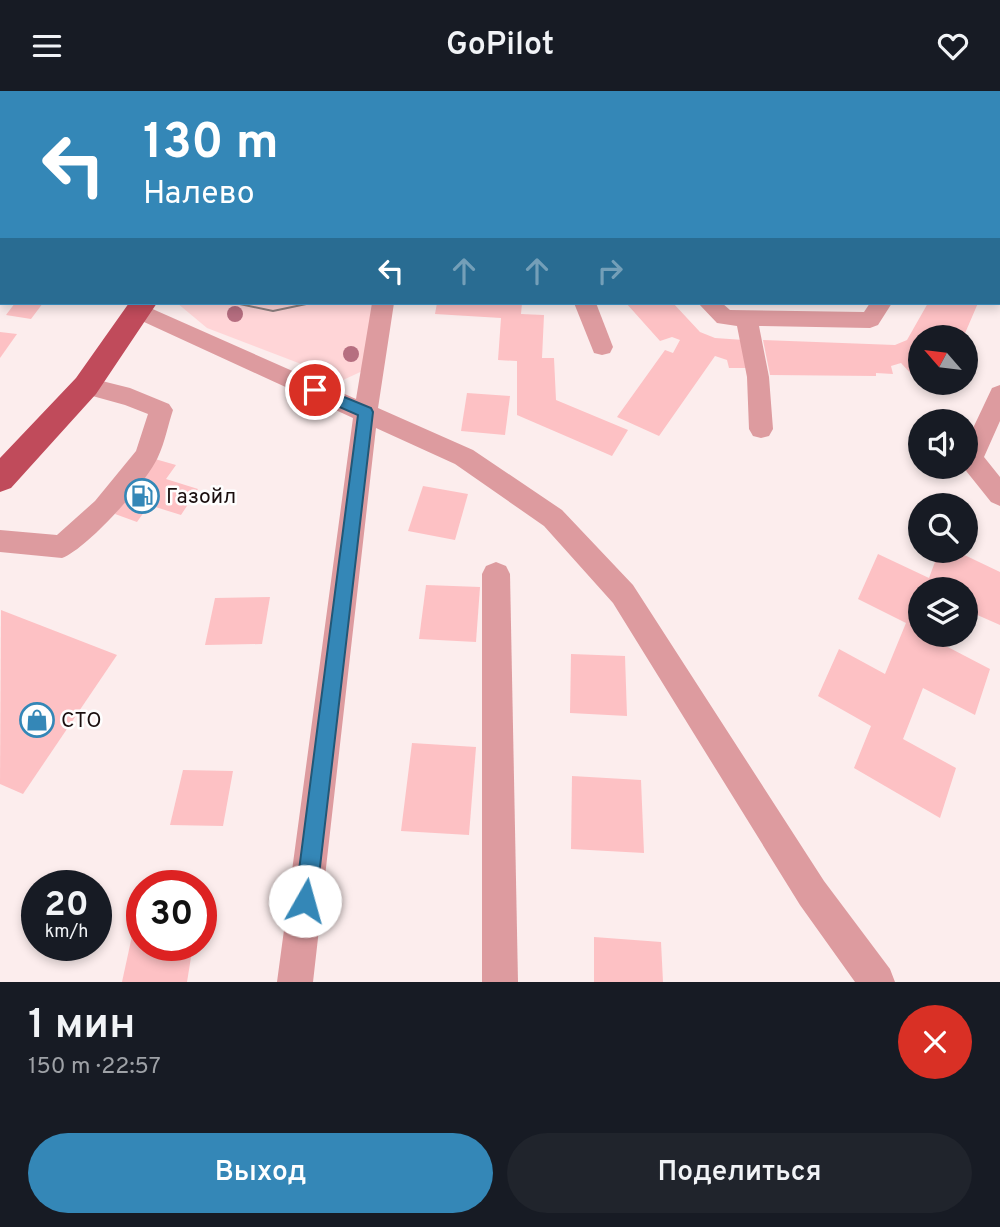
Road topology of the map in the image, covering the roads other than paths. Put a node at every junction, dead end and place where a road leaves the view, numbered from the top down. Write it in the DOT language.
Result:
graph roads {
  1 [pos="383,305"];
  2 [pos="586,305"];
  3 [pos="711,305"];
  4 [pos="880,305"];
  5 [pos="141,307"];
  6 [pos="746,319"];
  7 [pos="602,347"];
  8 [pos="86,386"];
  9 [pos="1000,394"];
  10 [pos="366,412"];
  11 [pos="761,429"];
  12 [pos="991,437"];
  13 [pos="0,479"];
  14 [pos="1000,495"];
  15 [pos="0,541"];
  16 [pos="496,574"];
  17 [pos="295,982"];
  18 [pos="500,982"];
  19 [pos="877,982"];
  1 -- 10 [label="street"];
  2 -- 7 [label="street"];
  3 -- 6 [label="street"];
  4 -- 6 [label="street"];
  5 -- 8 [label="main road"];
  5 -- 10 [label="street"];
  6 -- 11 [label="street"];
  8 -- 13 [label="main road"];
  8 -- 15 [label="street"];
  9 -- 12 [label="street"];
  10 -- 17 [label="street"];
  10 -- 19 [label="street"];
  12 -- 14 [label="street"];
  16 -- 18 [label="street"];
}
